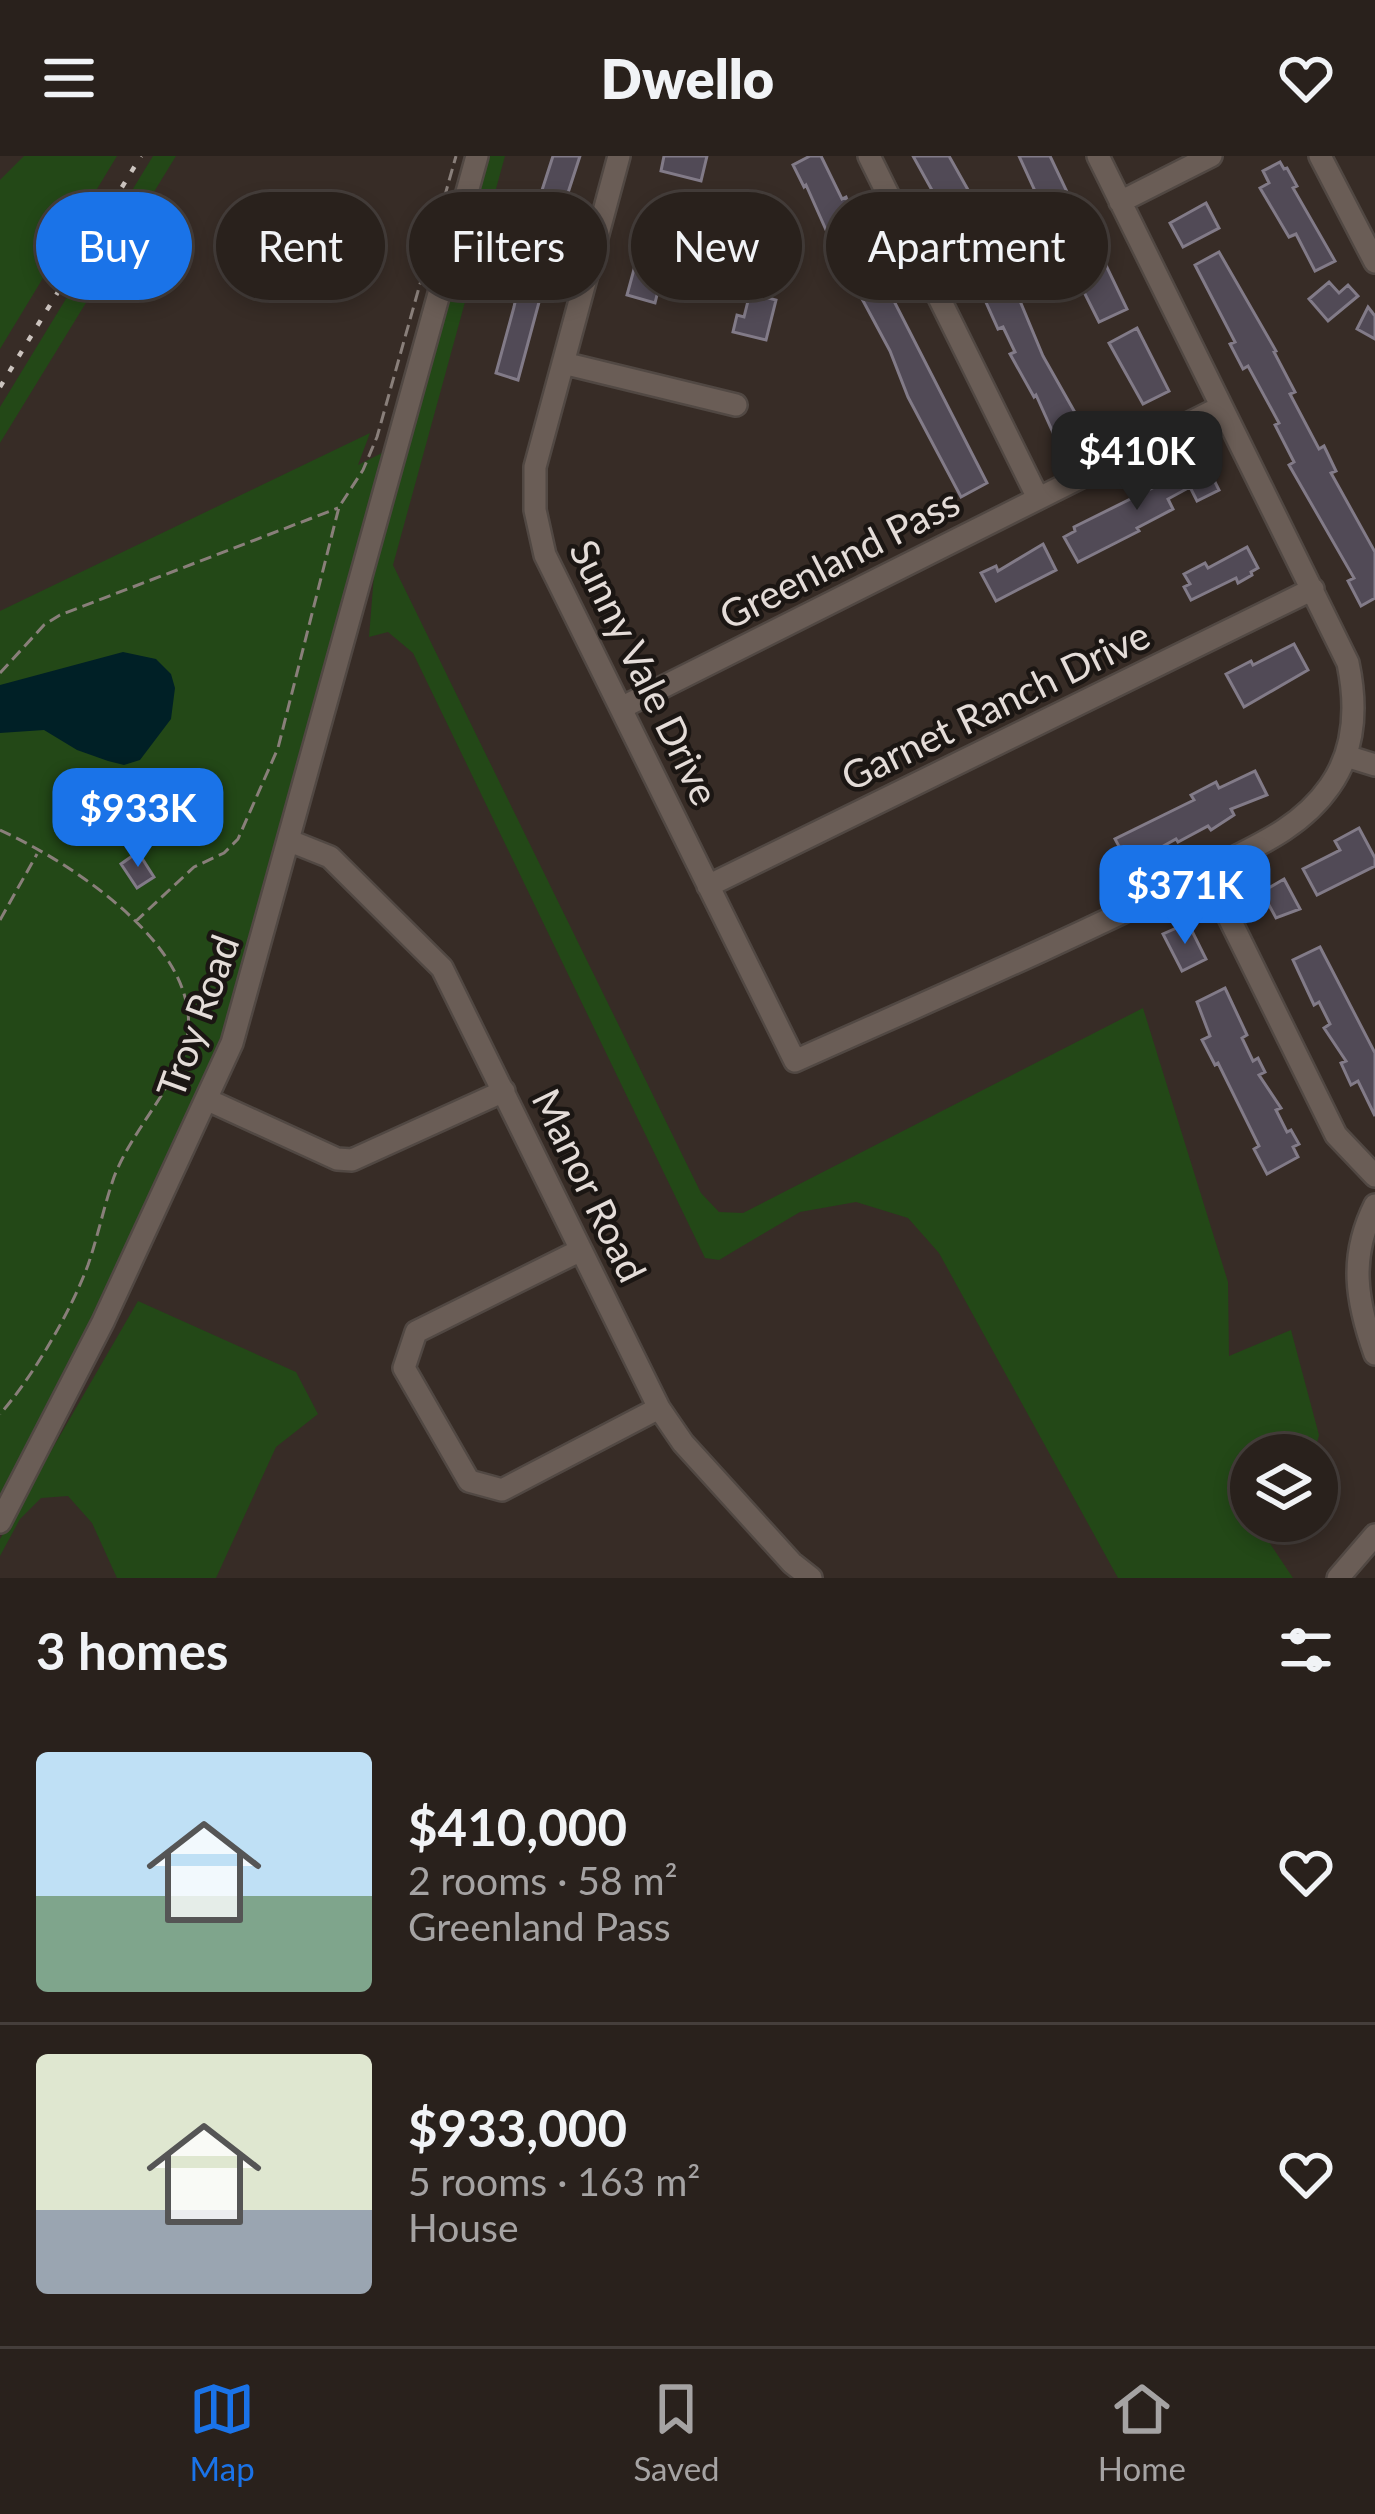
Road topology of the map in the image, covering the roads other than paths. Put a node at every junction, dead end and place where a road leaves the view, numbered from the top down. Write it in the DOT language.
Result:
graph roads {
  1 [pos="477,156"];
  2 [pos="619,156"];
  3 [pos="869,156"];
  4 [pos="1098,156"];
  5 [pos="1210,156"];
  6 [pos="1320,156"];
  7 [pos="1120,202"];
  8 [pos="1375,262"];
  9 [pos="563,363"];
  10 [pos="736,405"];
  11 [pos="1220,407"];
  12 [pos="1038,498"];
  13 [pos="1313,589"];
  14 [pos="621,708"];
  15 [pos="1346,756"];
  16 [pos="1375,765"];
  17 [pos="290,841"];
  18 [pos="1206,871"];
  19 [pos="708,886"];
  20 [pos="504,1090"];
  21 [pos="208,1100"];
  22 [pos="1375,1176"];
  23 [pos="1375,1204"];
  24 [pos="580,1250"];
  25 [pos="1375,1354"];
  26 [pos="659,1408"];
  27 [pos="0,1522"];
  28 [pos="1375,1535"];
  29 [pos="811,1578"];
  30 [pos="1338,1578"];
  1 -- 17 [label="street, Troy Road"];
  2 -- 9 [label="street, Sunny Vale Drive"];
  3 -- 12 [label="street"];
  4 -- 7 [label="street"];
  5 -- 7 [label="street"];
  6 -- 8 [label="street"];
  7 -- 11 [label="street"];
  9 -- 10 [label="street"];
  9 -- 14 [label="street, Sunny Vale Drive"];
  11 -- 12 [label="street, Greenland Pass"];
  11 -- 13 [label="street"];
  12 -- 14 [label="street, Greenland Pass"];
  13 -- 15 [label="street"];
  13 -- 19 [label="street, Garnet Ranch Drive"];
  14 -- 19 [label="street, Sunny Vale Drive"];
  15 -- 16 [label="street"];
  15 -- 18 [label="street"];
  17 -- 20 [label="street, Manor Road"];
  17 -- 21 [label="street, Troy Road"];
  18 -- 19 [label="street, Sunny Vale Drive"];
  18 -- 22 [label="street"];
  20 -- 21 [label="street"];
  20 -- 24 [label="street, Manor Road"];
  21 -- 27 [label="street, Troy Road"];
  23 -- 25 [label="street"];
  24 -- 26 [label="street, Manor Road"];
  24 -- 26 [label="street"];
  26 -- 29 [label="street, Manor Road"];
  28 -- 30 [label="street"];
}
